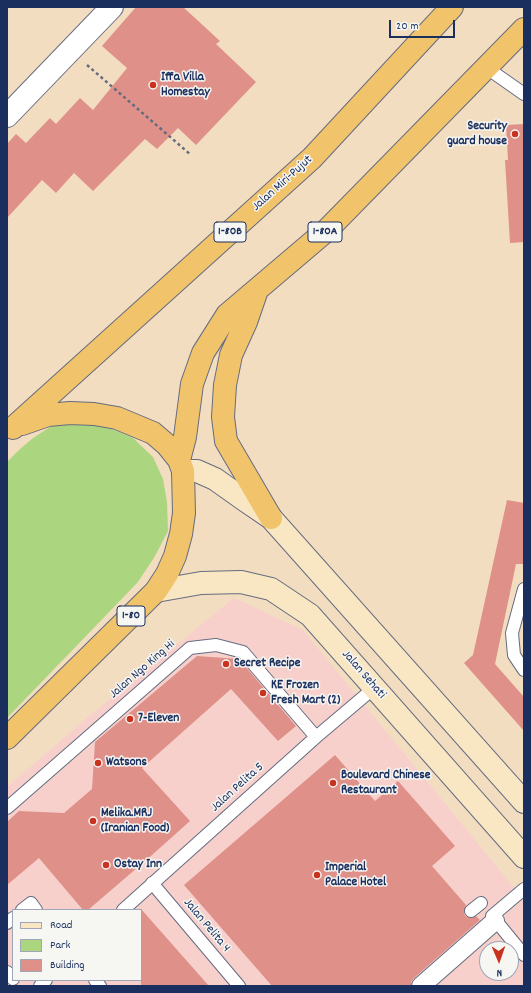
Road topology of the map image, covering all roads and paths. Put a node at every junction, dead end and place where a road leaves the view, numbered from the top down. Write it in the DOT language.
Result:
graph roads {
  1 [pos="112,7"];
  2 [pos="452,7"];
  3 [pos="524,29"];
  4 [pos="85,62"];
  5 [pos="487,68"];
  6 [pos="524,94"];
  7 [pos="7,116"];
  8 [pos="191,155"];
  9 [pos="257,289"];
  10 [pos="10,432"];
  11 [pos="181,465"];
  12 [pos="271,518"];
  13 [pos="524,589"];
  14 [pos="156,591"];
  15 [pos="524,670"];
  16 [pos="374,688"];
  17 [pos="316,737"];
  18 [pos="7,738"];
  19 [pos="524,802"];
  20 [pos="7,808"];
  21 [pos="524,857"];
  22 [pos="152,883"];
  23 [pos="524,889"];
  24 [pos="23,909"];
  25 [pos="35,909"];
  26 [pos="124,909"];
  27 [pos="494,918"];
  28 [pos="524,955"];
  29 [pos="239,986"];
  30 [pos="421,986"];
  1 -- 7 [label="street"];
  2 -- 10 [label="highway, Jalan Miri-Pujut / 1-80B"];
  3 -- 5 [label="highway, 1-80A"];
  4 -- 8 [label="path"];
  5 -- 6 [label="lane"];
  5 -- 9 [label="highway, 1-80A"];
  9 -- 11 [label="highway, 1-80A"];
  9 -- 12 [label="highway"];
  10 -- 11 [label="highway"];
  11 -- 12 [label="main road"];
  11 -- 14 [label="highway, 1-80"];
  12 -- 19 [label="main road"];
  13 -- 15 [label="lane"];
  14 -- 16 [label="main road, Jalan Sehati"];
  14 -- 18 [label="highway, 1-80"];
  16 -- 17 [label="lane, Jalan Pelita 5"];
  16 -- 21 [label="main road, Jalan Sehati"];
  17 -- 20 [label="lane, Jalan Ngo King Hi"];
  17 -- 22 [label="lane, Jalan Pelita 5"];
  22 -- 26 [label="lane, Jalan Pelita 5"];
  22 -- 29 [label="lane, Jalan Pelita 4"];
  23 -- 27 [label="lane"];
  24 -- 25 [label="lane"];
  27 -- 28 [label="lane"];
  27 -- 30 [label="street"];
}
